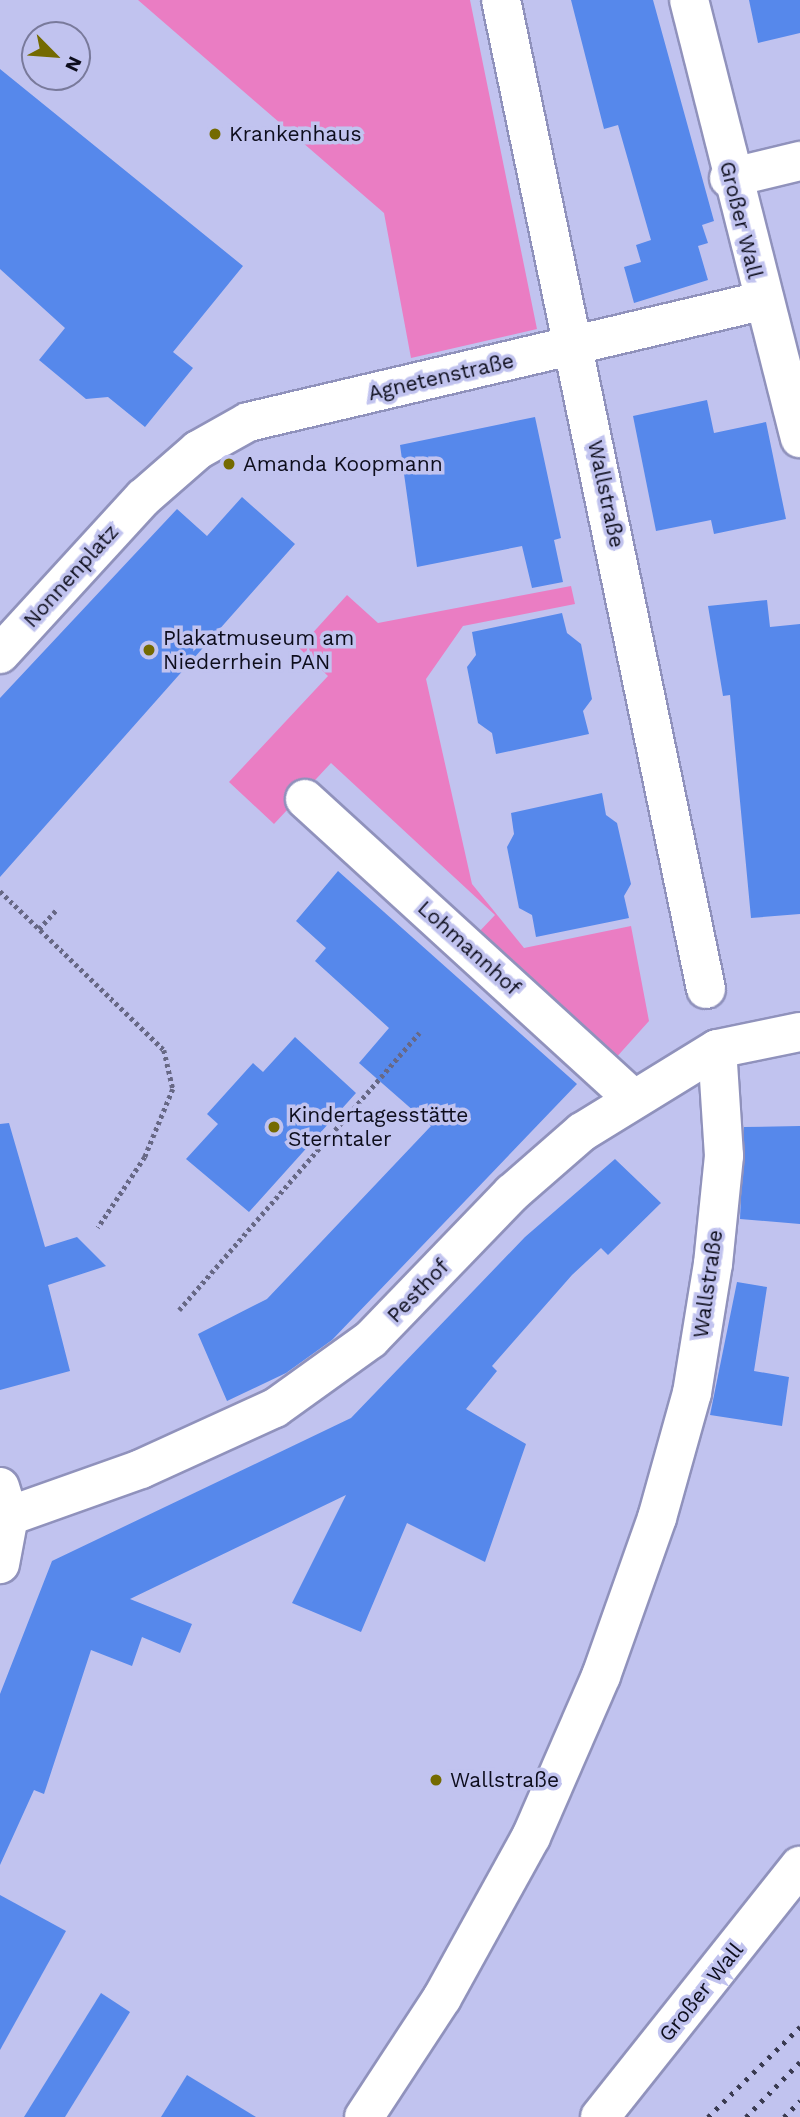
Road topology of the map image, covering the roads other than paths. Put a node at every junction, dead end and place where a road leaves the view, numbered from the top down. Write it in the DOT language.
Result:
graph roads {
  1 [pos="501,0"];
  2 [pos="689,0"];
  3 [pos="800,161"];
  4 [pos="729,178"];
  5 [pos="761,301"];
  6 [pos="573,348"];
  7 [pos="800,439"];
  8 [pos="143,498"];
  9 [pos="0,654"];
  10 [pos="305,799"];
  11 [pos="706,989"];
  12 [pos="800,1032"];
  13 [pos="718,1049"];
  14 [pos="633,1098"];
  15 [pos="5,1502"];
  16 [pos="0,1564"];
  17 [pos="800,1866"];
  18 [pos="364,2117"];
  19 [pos="600,2117"];
  1 -- 6 [label="street, Wallstraße"];
  2 -- 4 [label="street, Großer Wall"];
  3 -- 4 [label="street"];
  4 -- 5 [label="street, Großer Wall"];
  5 -- 6 [label="street, Agnetenstraße"];
  5 -- 7 [label="street, Großer Wall"];
  6 -- 8 [label="street, Agnetenstraße"];
  6 -- 11 [label="street, Wallstraße"];
  8 -- 9 [label="street, Nonnenplatz"];
  10 -- 14 [label="street, Lohmannhof"];
  12 -- 13 [label="street, Pesthof"];
  13 -- 14 [label="street, Pesthof"];
  13 -- 18 [label="street, Wallstraße"];
  14 -- 15 [label="street, Pesthof"];
  15 -- 16 [label="street"];
  17 -- 19 [label="street, Großer Wall"];
}
